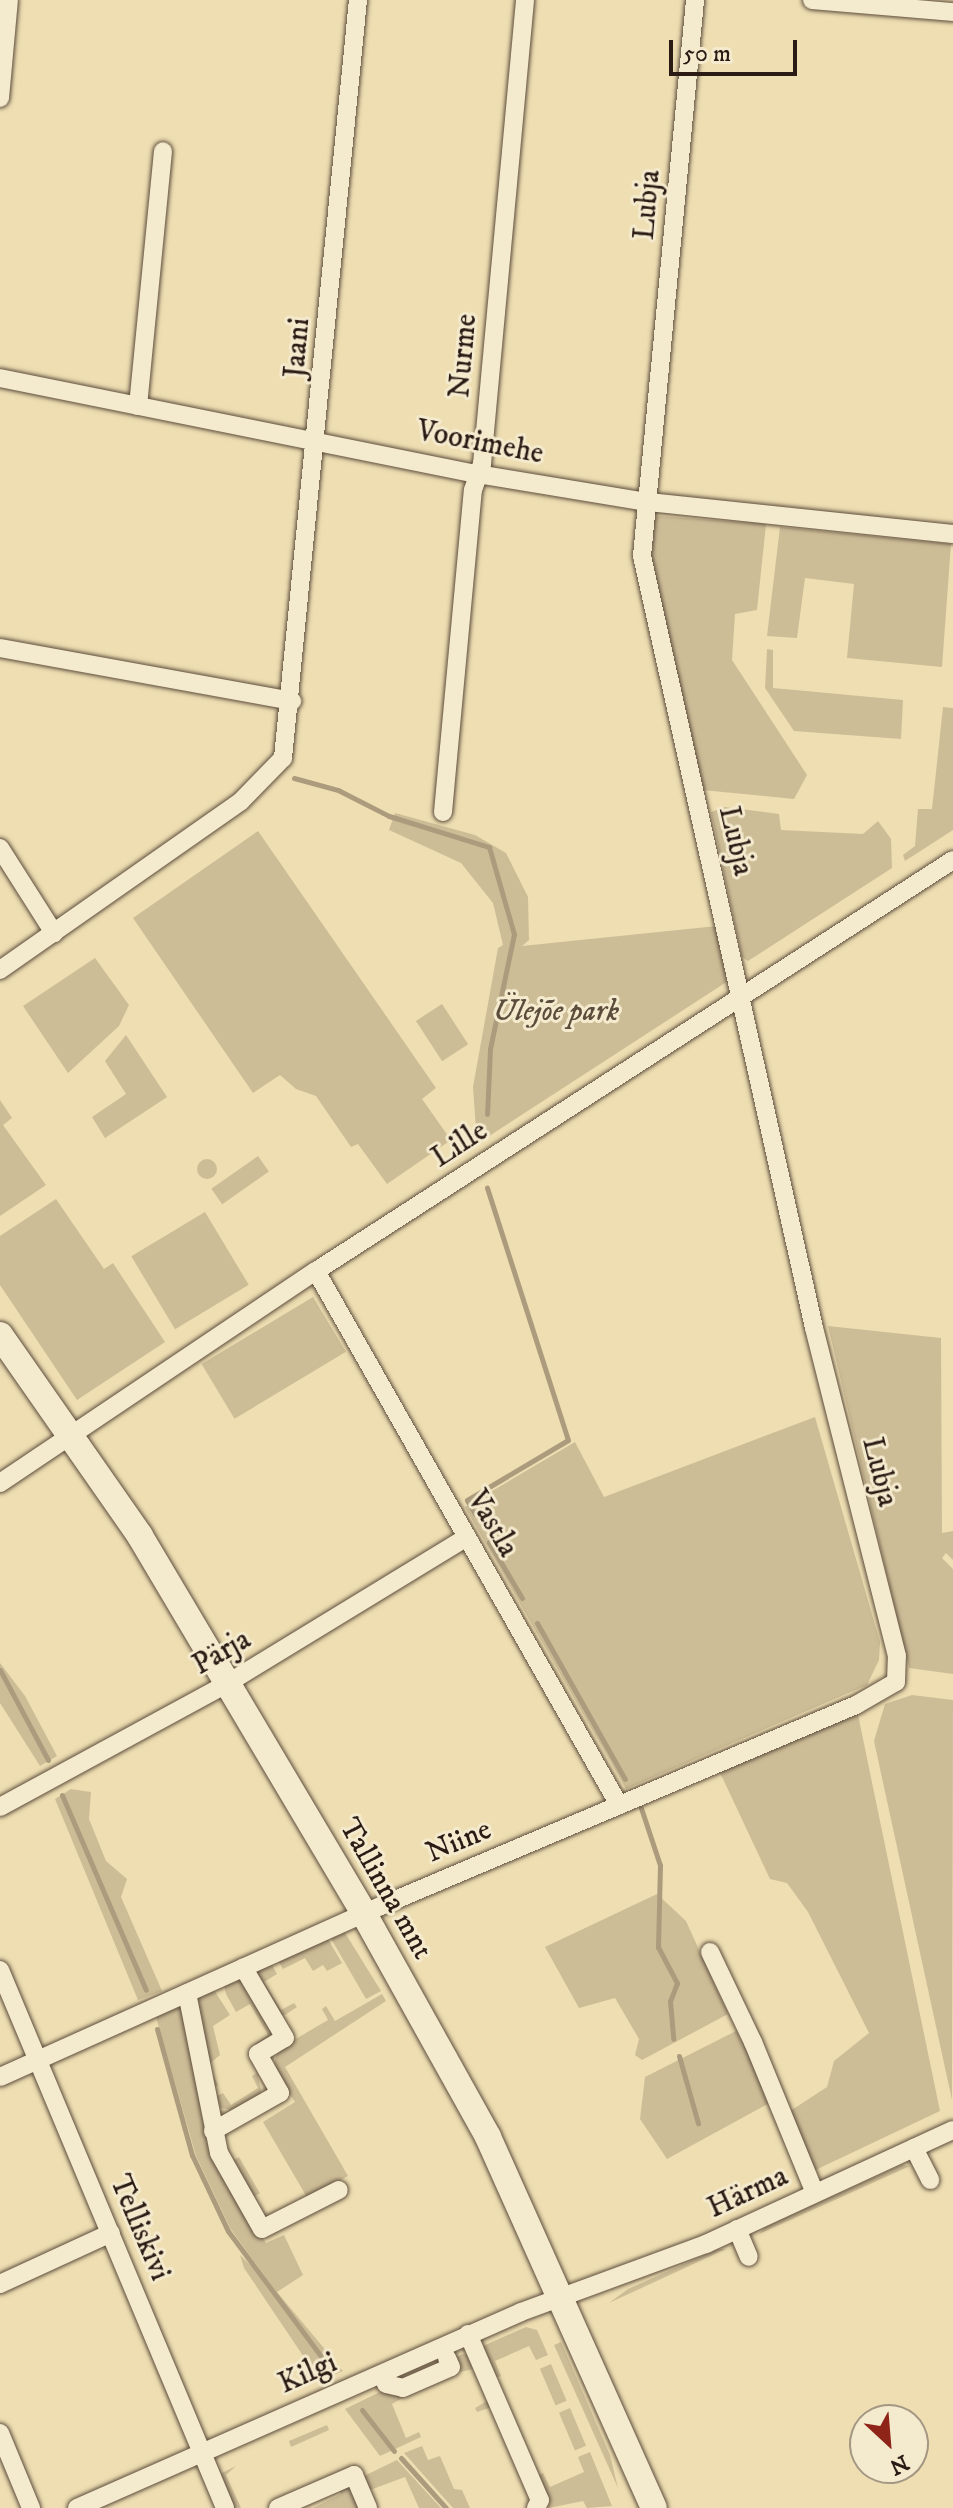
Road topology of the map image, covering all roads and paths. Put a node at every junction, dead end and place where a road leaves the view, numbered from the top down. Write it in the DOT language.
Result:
graph roads {
  1 [pos="9,0"];
  2 [pos="358,0"];
  3 [pos="525,0"];
  4 [pos="695,0"];
  5 [pos="812,0"];
  6 [pos="953,12"];
  7 [pos="0,98"];
  8 [pos="163,151"];
  9 [pos="0,378"];
  10 [pos="138,406"];
  11 [pos="318,438"];
  12 [pos="478,474"];
  13 [pos="648,502"];
  14 [pos="953,534"];
  15 [pos="0,648"];
  16 [pos="292,701"];
  17 [pos="443,812"];
  18 [pos="0,848"];
  19 [pos="953,860"];
  20 [pos="54,933"];
  21 [pos="0,970"];
  22 [pos="742,998"];
  23 [pos="316,1271"];
  24 [pos="0,1335"];
  25 [pos="72,1438"];
  26 [pos="0,1483"];
  27 [pos="467,1537"];
  28 [pos="896,1682"];
  29 [pos="228,1683"];
  30 [pos="619,1805"];
  31 [pos="0,1807"];
  32 [pos="364,1914"];
  33 [pos="710,1952"];
  34 [pos="243,1967"];
  35 [pos="0,1970"];
  36 [pos="187,1993"];
  37 [pos="38,2061"];
  38 [pos="0,2077"];
  39 [pos="953,2130"];
  40 [pos="213,2131"];
  41 [pos="914,2148"];
  42 [pos="930,2180"];
  43 [pos="339,2190"];
  44 [pos="815,2193"];
  45 [pos="737,2229"];
  46 [pos="111,2233"];
  47 [pos="749,2257"];
  48 [pos="0,2284"];
  49 [pos="564,2298"];
  50 [pos="468,2334"];
  51 [pos="447,2358"];
  52 [pos="386,2384"];
  53 [pos="0,2433"];
  54 [pos="202,2451"];
  55 [pos="31,2508"];
  56 [pos="77,2508"];
  57 [pos="225,2508"];
  58 [pos="278,2508"];
  59 [pos="368,2508"];
  60 [pos="536,2508"];
  61 [pos="654,2508"];
  1 -- 7 [label="street"];
  2 -- 11 [label="street, Jaani"];
  3 -- 12 [label="street, Nurme"];
  4 -- 13 [label="street, Lubja"];
  5 -- 6 [label="street"];
  8 -- 10 [label="street"];
  9 -- 10 [label="street, Voorimehe"];
  10 -- 11 [label="street, Voorimehe"];
  11 -- 12 [label="street, Voorimehe"];
  11 -- 16 [label="street, Jaani"];
  12 -- 13 [label="street, Voorimehe"];
  12 -- 17 [label="street, Nurme"];
  13 -- 14 [label="street, Voorimehe"];
  13 -- 22 [label="street, Lubja"];
  15 -- 16 [label="street"];
  16 -- 20 [label="street, Jaani"];
  18 -- 20 [label="street"];
  19 -- 22 [label="street, Lille"];
  20 -- 21 [label="street, Jaani"];
  22 -- 23 [label="street, Lille"];
  22 -- 28 [label="street, Lubja"];
  23 -- 25 [label="street, Lille"];
  23 -- 27 [label="street, Vastla"];
  24 -- 25 [label="main road, Tallinna mnt"];
  25 -- 26 [label="street, Lille"];
  25 -- 29 [label="main road, Tallinna mnt"];
  27 -- 29 [label="street, Pärja"];
  27 -- 30 [label="street, Vastla"];
  28 -- 30 [label="street, Niine"];
  29 -- 31 [label="street, Pärja"];
  29 -- 32 [label="main road, Tallinna mnt"];
  30 -- 32 [label="street, Niine"];
  32 -- 34 [label="street, Niine"];
  32 -- 49 [label="main road, Tallinna mnt"];
  33 -- 44 [label="street"];
  34 -- 36 [label="street, Niine"];
  34 -- 40 [label="street"];
  35 -- 37 [label="street, Telliskivi"];
  36 -- 37 [label="street, Niine"];
  36 -- 40 [label="street"];
  37 -- 38 [label="street, Niine"];
  37 -- 46 [label="street, Telliskivi"];
  39 -- 41 [label="street, Härma"];
  40 -- 43 [label="street"];
  41 -- 42 [label="street"];
  41 -- 44 [label="street, Härma"];
  44 -- 45 [label="street, Härma"];
  45 -- 47 [label="street"];
  45 -- 49 [label="street, Härma"];
  46 -- 48 [label="street"];
  46 -- 54 [label="street, Telliskivi"];
  49 -- 50 [label="street, Kilgi"];
  49 -- 61 [label="main road, Tallinna mnt"];
  50 -- 54 [label="street, Kilgi"];
  50 -- 60 [label="street"];
  51 -- 52 [label="street"];
  53 -- 55 [label="street"];
  54 -- 56 [label="street, Kilgi"];
  54 -- 57 [label="street, Telliskivi"];
  58 -- 59 [label="street"];
}
